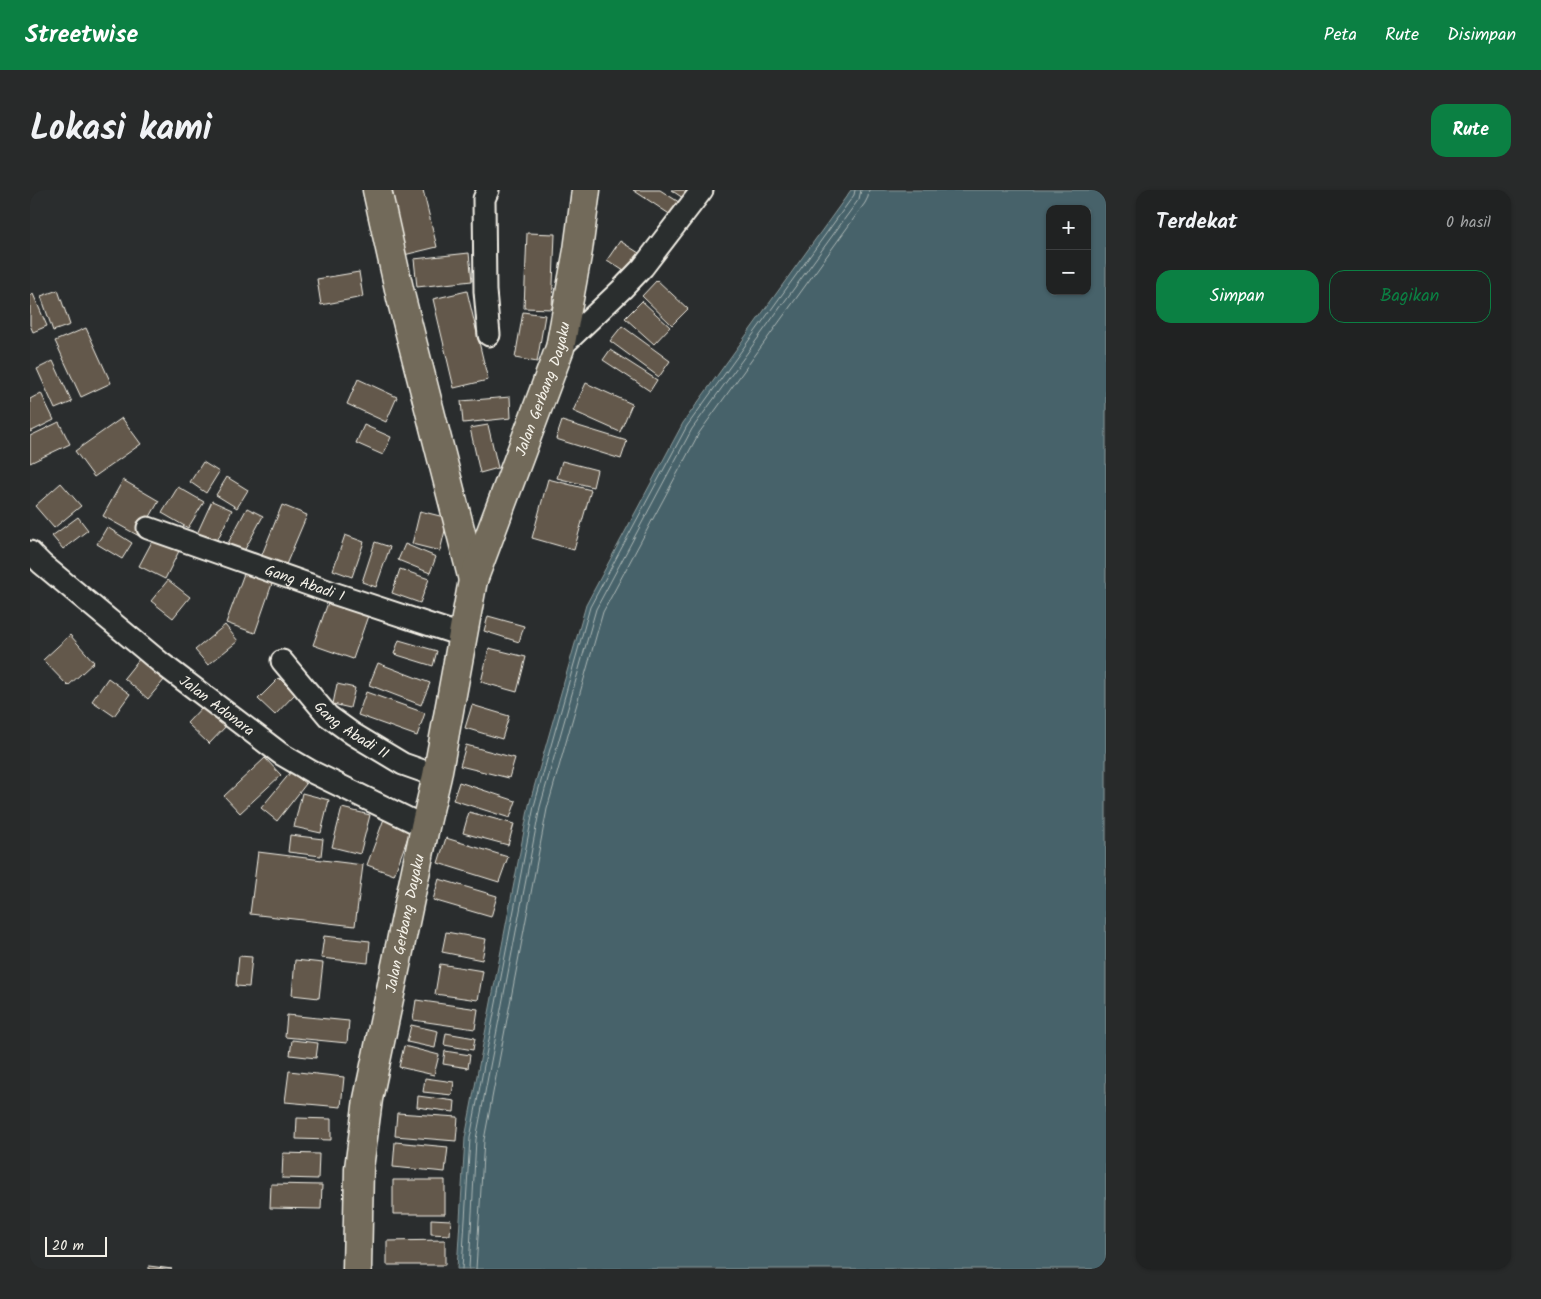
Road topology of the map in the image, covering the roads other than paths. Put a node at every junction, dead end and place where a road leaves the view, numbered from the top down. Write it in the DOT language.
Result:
graph roads {
  1 [pos="377,190"];
  2 [pos="586,190"];
  3 [pos="702,190"];
  4 [pos="480,193"];
  5 [pos="489,335"];
  6 [pos="560,348"];
  7 [pos="148,528"];
  8 [pos="30,552"];
  9 [pos="473,580"];
  10 [pos="464,636"];
  11 [pos="282,661"];
  12 [pos="437,776"];
  13 [pos="425,827"];
  14 [pos="357,1269"];
  1 -- 9 [label="highway, Jalan Gerbang Dayaku"];
  2 -- 6 [label="highway, Jalan Gerbang Dayaku"];
  3 -- 6 [label="street"];
  4 -- 5 [label="street"];
  6 -- 9 [label="highway, Jalan Gerbang Dayaku"];
  7 -- 10 [label="street, Gang Abadi I"];
  8 -- 13 [label="street, Jalan Adonara"];
  9 -- 10 [label="highway, Jalan Gerbang Dayaku"];
  10 -- 12 [label="highway, Jalan Gerbang Dayaku"];
  11 -- 12 [label="street, Gang Abadi II"];
  12 -- 13 [label="highway, Jalan Gerbang Dayaku"];
  13 -- 14 [label="highway, Jalan Gerbang Dayaku"];
}
